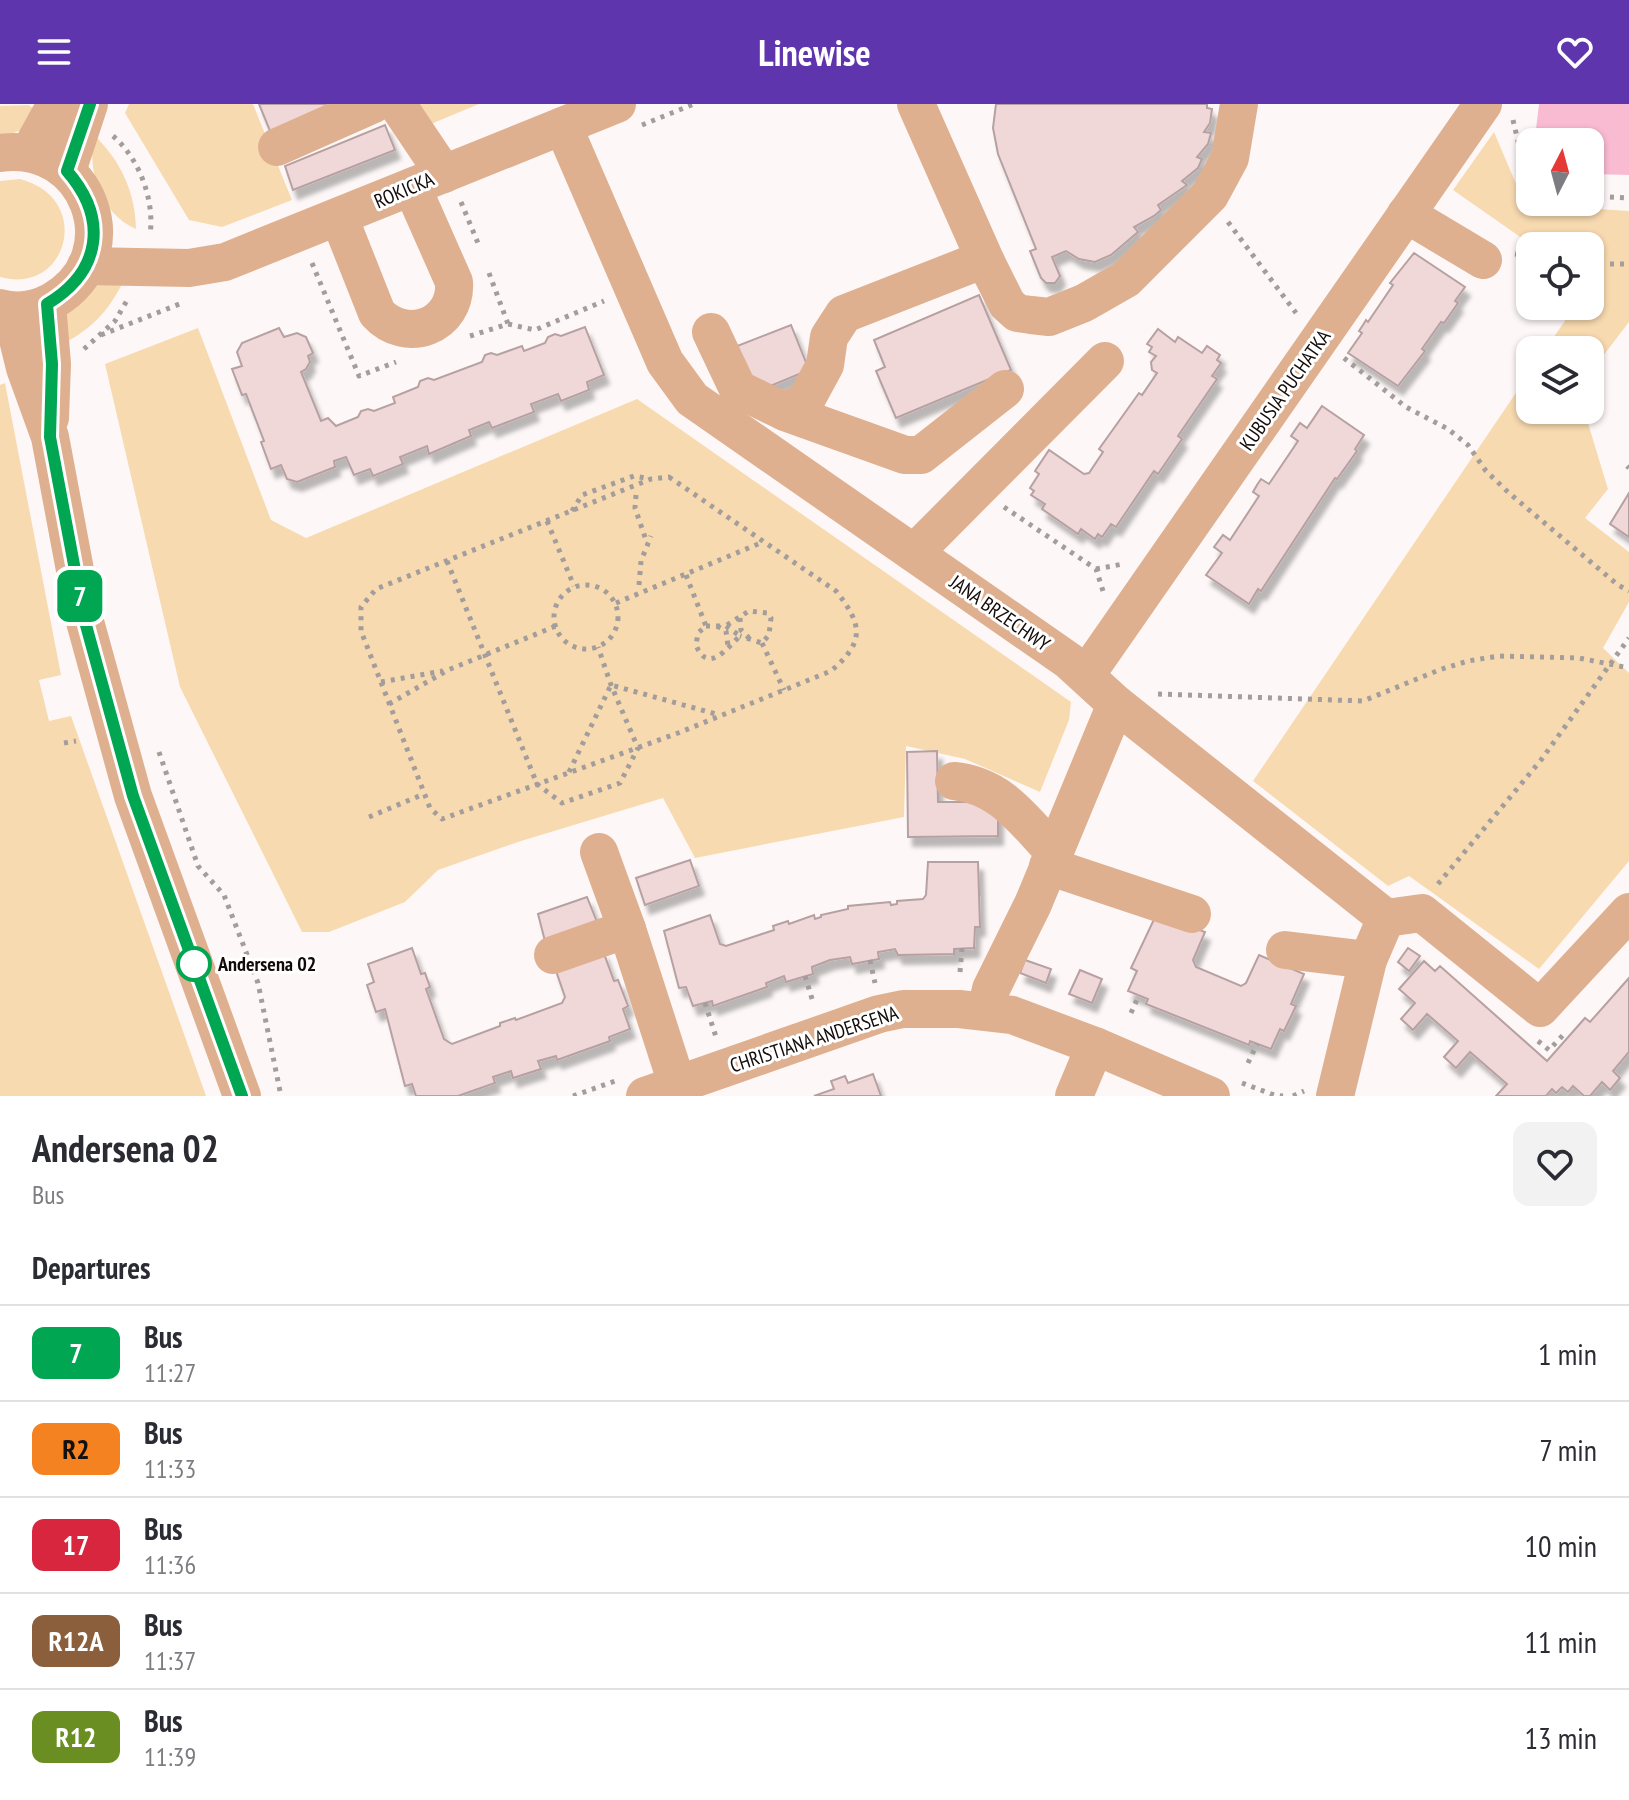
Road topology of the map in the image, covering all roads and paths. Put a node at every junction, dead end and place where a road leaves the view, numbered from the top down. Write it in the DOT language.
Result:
graph roads {
  1 [pos="56,104"];
  2 [pos="89,104"];
  3 [pos="374,104"];
  4 [pos="397,104"];
  5 [pos="617,104"];
  6 [pos="916,104"];
  7 [pos="1239,104"];
  8 [pos="1484,108"];
  9 [pos="563,126"];
  10 [pos="1516,145"];
  11 [pos="277,147"];
  12 [pos="15,153"];
  13 [pos="67,171"];
  14 [pos="428,180"];
  15 [pos="1210,195"];
  16 [pos="1604,197"];
  17 [pos="1629,198"];
  18 [pos="1406,214"];
  19 [pos="339,217"];
  20 [pos="90,249"];
  21 [pos="1483,260"];
  22 [pos="986,262"];
  23 [pos="1604,264"];
  24 [pos="1629,264"];
  25 [pos="192,283"];
  26 [pos="19,308"];
  27 [pos="1299,317"];
  28 [pos="711,332"];
  29 [pos="101,335"];
  30 [pos="1343,358"];
  31 [pos="1105,361"];
  32 [pos="1005,389"];
  33 [pos="785,412"];
  34 [pos="651,479"];
  35 [pos="980,489"];
  36 [pos="636,495"];
  37 [pos="572,511"];
  38 [pos="547,521"];
  39 [pos="651,536"];
  40 [pos="764,542"];
  41 [pos="648,544"];
  42 [pos="914,553"];
  43 [pos="447,561"];
  44 [pos="1136,561"];
  45 [pos="1096,569"];
  46 [pos="686,575"];
  47 [pos="639,585"];
  48 [pos="574,586"];
  49 [pos="1629,591"];
  50 [pos="616,603"];
  51 [pos="1107,604"];
  52 [pos="740,618"];
  53 [pos="556,626"];
  54 [pos="706,626"];
  55 [pos="726,628"];
  56 [pos="741,633"];
  57 [pos="1629,638"];
  58 [pos="762,643"];
  59 [pos="598,647"];
  60 [pos="728,647"];
  61 [pos="485,655"];
  62 [pos="1610,664"];
  63 [pos="1629,668"];
  64 [pos="448,670"];
  65 [pos="1086,675"];
  66 [pos="381,682"];
  67 [pos="611,685"];
  68 [pos="784,690"];
  69 [pos="389,704"];
  70 [pos="1116,704"];
  71 [pos="718,715"];
  72 [pos="154,737"];
  73 [pos="76,741"];
  74 [pos="64,743"];
  75 [pos="638,748"];
  76 [pos="568,773"];
  77 [pos="954,781"];
  78 [pos="537,784"];
  79 [pos="424,794"];
  80 [pos="369,817"];
  81 [pos="599,852"];
  82 [pos="1051,859"];
  83 [pos="1192,914"];
  84 [pos="1404,916"];
  85 [pos="1625,924"];
  86 [pos="627,929"];
  87 [pos="962,948"];
  88 [pos="1285,950"];
  89 [pos="553,955"];
  90 [pos="870,960"];
  91 [pos="1368,960"];
  92 [pos="961,965"];
  93 [pos="805,976"];
  94 [pos="877,990"];
  95 [pos="1139,995"];
  96 [pos="705,1003"];
  97 [pos="816,1010"];
  98 [pos="986,1011"];
  99 [pos="1131,1013"];
  100 [pos="1568,1030"];
  101 [pos="1537,1040"];
  102 [pos="1257,1044"];
  103 [pos="718,1045"];
  104 [pos="1095,1046"];
  105 [pos="1248,1063"];
  106 [pos="1250,1086"];
  107 [pos="661,1090"];
  108 [pos="1323,1091"];
  109 [pos="1229,1095"];
  110 [pos="242,1096"];
  111 [pos="281,1096"];
  112 [pos="1074,1096"];
  113 [pos="1293,1096"];
  1 -- 12 [label="street"];
  2 -- 13 [label="street"];
  3 -- 11 [label="street"];
  4 -- 14 [label="street"];
  5 -- 9 [label="street, ROKICKA"];
  6 -- 22 [label="street"];
  7 -- 15 [label="street"];
  8 -- 10 [label="path"];
  8 -- 18 [label="street, KUBUSIA PUCHATKA"];
  9 -- 14 [label="street, ROKICKA"];
  9 -- 42 [label="street, JANA BRZECHWY"];
  12 -- 13 [label="street"];
  13 -- 20 [label="street"];
  14 -- 19 [label="street, ROKICKA"];
  14 -- 19 [label="street"];
  15 -- 22 [label="street"];
  15 -- 27 [label="path"];
  16 -- 17 [label="path"];
  18 -- 21 [label="street"];
  18 -- 65 [label="street, KUBUSIA PUCHATKA"];
  19 -- 25 [label="street, ROKICKA"];
  20 -- 25 [label="street"];
  20 -- 26 [label="street"];
  22 -- 33 [label="street"];
  23 -- 24 [label="path"];
  25 -- 29 [label="path"];
  26 -- 110 [label="street"];
  28 -- 33 [label="street"];
  30 -- 49 [label="path"];
  31 -- 35 [label="street"];
  32 -- 33 [label="street"];
  34 -- 37 [label="path"];
  34 -- 37 [label="path"];
  34 -- 40 [label="path"];
  35 -- 42 [label="street"];
  35 -- 45 [label="path"];
  36 -- 41 [label="path"];
  37 -- 38 [label="path"];
  38 -- 43 [label="path"];
  38 -- 48 [label="path"];
  39 -- 41 [label="path"];
  40 -- 46 [label="path"];
  40 -- 68 [label="path"];
  41 -- 47 [label="path"];
  42 -- 65 [label="street, JANA BRZECHWY"];
  43 -- 61 [label="path"];
  43 -- 66 [label="path"];
  44 -- 45 [label="path"];
  45 -- 51 [label="path"];
  46 -- 50 [label="path"];
  46 -- 54 [label="path"];
  48 -- 50 [label="path"];
  48 -- 53 [label="path"];
  50 -- 59 [label="path"];
  52 -- 55 [label="path"];
  52 -- 56 [label="path"];
  52 -- 58 [label="path"];
  53 -- 59 [label="path"];
  53 -- 61 [label="path"];
  54 -- 55 [label="path"];
  54 -- 60 [label="path"];
  55 -- 56 [label="path"];
  55 -- 60 [label="path"];
  56 -- 58 [label="path"];
  56 -- 60 [label="path"];
  57 -- 62 [label="path"];
  58 -- 68 [label="path"];
  59 -- 67 [label="path"];
  61 -- 64 [label="path"];
  61 -- 78 [label="path"];
  62 -- 63 [label="path"];
  62 -- 70 [label="path"];
  62 -- 84 [label="path"];
  64 -- 66 [label="path"];
  64 -- 69 [label="path"];
  65 -- 70 [label="street, JANA BRZECHWY"];
  66 -- 69 [label="path"];
  67 -- 71 [label="path"];
  67 -- 75 [label="path"];
  67 -- 76 [label="path"];
  68 -- 71 [label="path"];
  69 -- 79 [label="path"];
  70 -- 82 [label="street"];
  70 -- 84 [label="street, JANA BRZECHWY"];
  71 -- 75 [label="path"];
  72 -- 111 [label="path"];
  73 -- 74 [label="path"];
  75 -- 76 [label="path"];
  75 -- 78 [label="path"];
  76 -- 78 [label="path"];
  77 -- 82 [label="street"];
  78 -- 79 [label="path"];
  79 -- 80 [label="path"];
  81 -- 86 [label="street"];
  82 -- 83 [label="street"];
  82 -- 98 [label="street"];
  84 -- 85 [label="street, JANA BRZECHWY"];
  84 -- 91 [label="street"];
  86 -- 89 [label="street"];
  86 -- 107 [label="street"];
  87 -- 92 [label="path"];
  88 -- 91 [label="street"];
  90 -- 94 [label="path"];
  91 -- 108 [label="street"];
  93 -- 97 [label="path"];
  95 -- 99 [label="path"];
  96 -- 103 [label="path"];
  98 -- 104 [label="street, CHRISTIANA ANDERSENA"];
  98 -- 107 [label="street, CHRISTIANA ANDERSENA"];
  100 -- 101 [label="path"];
  102 -- 105 [label="path"];
  104 -- 109 [label="street, CHRISTIANA ANDERSENA"];
  104 -- 112 [label="street"];
  106 -- 109 [label="path"];
  108 -- 113 [label="path"];
}
